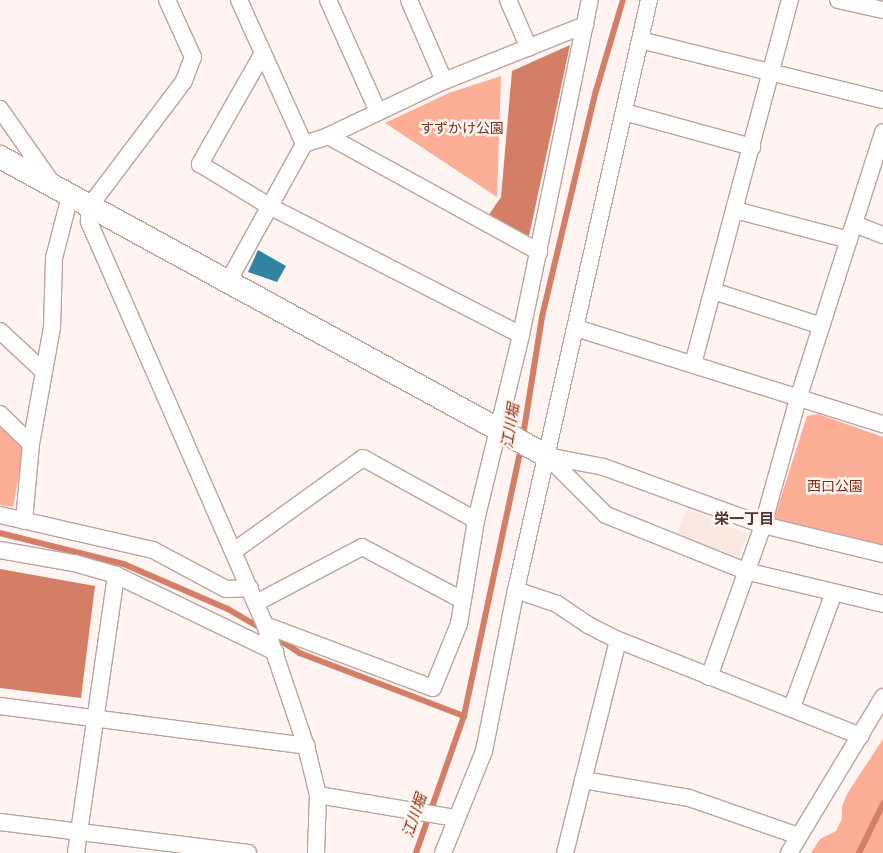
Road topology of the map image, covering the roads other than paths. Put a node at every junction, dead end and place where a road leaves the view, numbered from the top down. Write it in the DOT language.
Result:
graph roads {
  1 [pos="167,0"];
  2 [pos="239,0"];
  3 [pos="328,0"];
  4 [pos="408,0"];
  5 [pos="508,0"];
  6 [pos="590,0"];
  7 [pos="649,0"];
  8 [pos="790,0"];
  9 [pos="838,0"];
  10 [pos="883,10"];
  11 [pos="585,25"];
  12 [pos="640,40"];
  13 [pos="530,48"];
  14 [pos="263,53"];
  15 [pos="772,72"];
  16 [pos="444,81"];
  17 [pos="883,100"];
  18 [pos="0,109"];
  19 [pos="378,112"];
  20 [pos="624,112"];
  21 [pos="883,132"];
  22 [pos="328,136"];
  23 [pos="304,144"];
  24 [pos="752,147"];
  25 [pos="0,157"];
  26 [pos="71,197"];
  27 [pos="269,206"];
  28 [pos="735,210"];
  29 [pos="854,224"];
  30 [pos="883,235"];
  31 [pos="849,240"];
  32 [pos="538,252"];
  33 [pos="229,280"];
  34 [pos="713,291"];
  35 [pos="822,326"];
  36 [pos="576,328"];
  37 [pos="0,331"];
  38 [pos="521,335"];
  39 [pos="693,364"];
  40 [pos="43,371"];
  41 [pos="798,399"];
  42 [pos="0,414"];
  43 [pos="883,424"];
  44 [pos="500,428"];
  45 [pos="30,444"];
  46 [pos="547,456"];
  47 [pos="0,515"];
  48 [pos="476,520"];
  49 [pos="24,521"];
  50 [pos="763,525"];
  51 [pos="0,550"];
  52 [pos="234,552"];
  53 [pos="883,554"];
  54 [pos="745,571"];
  55 [pos="116,575"];
  56 [pos="250,588"];
  57 [pos="516,590"];
  58 [pos="834,592"];
  59 [pos="462,600"];
  60 [pos="256,603"];
  61 [pos="883,604"];
  62 [pos="266,625"];
  63 [pos="618,640"];
  64 [pos="275,652"];
  65 [pos="709,677"];
  66 [pos="883,697"];
  67 [pos="0,706"];
  68 [pos="792,707"];
  69 [pos="95,719"];
  70 [pos="861,736"];
  71 [pos="306,746"];
  72 [pos="583,780"];
  73 [pos="318,796"];
  74 [pos="456,818"];
  75 [pos="0,822"];
  76 [pos="79,832"];
  77 [pos="799,836"];
  78 [pos="76,853"];
  79 [pos="248,853"];
  80 [pos="316,853"];
  81 [pos="443,853"];
  82 [pos="565,853"];
  83 [pos="789,853"];
  1 -- 26 [label="street"];
  2 -- 14 [label="street"];
  3 -- 19 [label="street"];
  4 -- 16 [label="street"];
  5 -- 13 [label="street"];
  6 -- 11 [label="street"];
  7 -- 12 [label="street"];
  8 -- 15 [label="street"];
  9 -- 10 [label="street"];
  11 -- 13 [label="street"];
  11 -- 32 [label="street"];
  12 -- 15 [label="street"];
  12 -- 20 [label="street"];
  13 -- 16 [label="street"];
  14 -- 23 [label="street"];
  14 -- 27 [label="street"];
  15 -- 17 [label="street"];
  15 -- 24 [label="street"];
  16 -- 19 [label="street"];
  18 -- 26 [label="street"];
  19 -- 22 [label="street"];
  20 -- 24 [label="street"];
  20 -- 36 [label="street"];
  21 -- 29 [label="street"];
  22 -- 23 [label="street"];
  22 -- 32 [label="street"];
  23 -- 27 [label="street"];
  24 -- 28 [label="street"];
  25 -- 26 [label="street"];
  26 -- 33 [label="street"];
  26 -- 40 [label="street"];
  26 -- 52 [label="street"];
  27 -- 33 [label="street"];
  27 -- 38 [label="street"];
  28 -- 31 [label="street"];
  28 -- 34 [label="street"];
  29 -- 30 [label="street"];
  29 -- 31 [label="street"];
  31 -- 35 [label="street"];
  32 -- 38 [label="street"];
  33 -- 44 [label="street"];
  34 -- 35 [label="street"];
  34 -- 39 [label="street"];
  35 -- 41 [label="street"];
  36 -- 39 [label="street"];
  36 -- 46 [label="street"];
  37 -- 40 [label="street"];
  38 -- 44 [label="street"];
  39 -- 41 [label="street"];
  40 -- 45 [label="street"];
  41 -- 43 [label="street"];
  41 -- 50 [label="street"];
  42 -- 45 [label="street"];
  44 -- 46 [label="street"];
  44 -- 48 [label="street"];
  45 -- 49 [label="street"];
  46 -- 50 [label="street"];
  46 -- 54 [label="street"];
  46 -- 57 [label="street"];
  47 -- 49 [label="street"];
  48 -- 52 [label="street"];
  48 -- 59 [label="street"];
  49 -- 56 [label="street"];
  50 -- 53 [label="street"];
  50 -- 54 [label="street"];
  51 -- 55 [label="street"];
  52 -- 56 [label="street"];
  54 -- 58 [label="street"];
  54 -- 65 [label="street"];
  55 -- 64 [label="street"];
  55 -- 69 [label="street"];
  56 -- 60 [label="street"];
  57 -- 63 [label="street"];
  57 -- 74 [label="street"];
  58 -- 61 [label="street"];
  58 -- 68 [label="street"];
  59 -- 60 [label="street"];
  59 -- 62 [label="street"];
  60 -- 62 [label="street"];
  62 -- 64 [label="street"];
  63 -- 65 [label="street"];
  63 -- 72 [label="street"];
  64 -- 71 [label="street"];
  65 -- 68 [label="street"];
  66 -- 70 [label="street"];
  67 -- 69 [label="street"];
  68 -- 70 [label="street"];
  69 -- 71 [label="street"];
  69 -- 76 [label="street"];
  70 -- 77 [label="street"];
  71 -- 73 [label="street"];
  72 -- 77 [label="street"];
  72 -- 82 [label="street"];
  73 -- 74 [label="street"];
  73 -- 80 [label="street"];
  74 -- 81 [label="street"];
  75 -- 76 [label="street"];
  76 -- 78 [label="street"];
  76 -- 79 [label="street"];
  77 -- 83 [label="street"];
}
